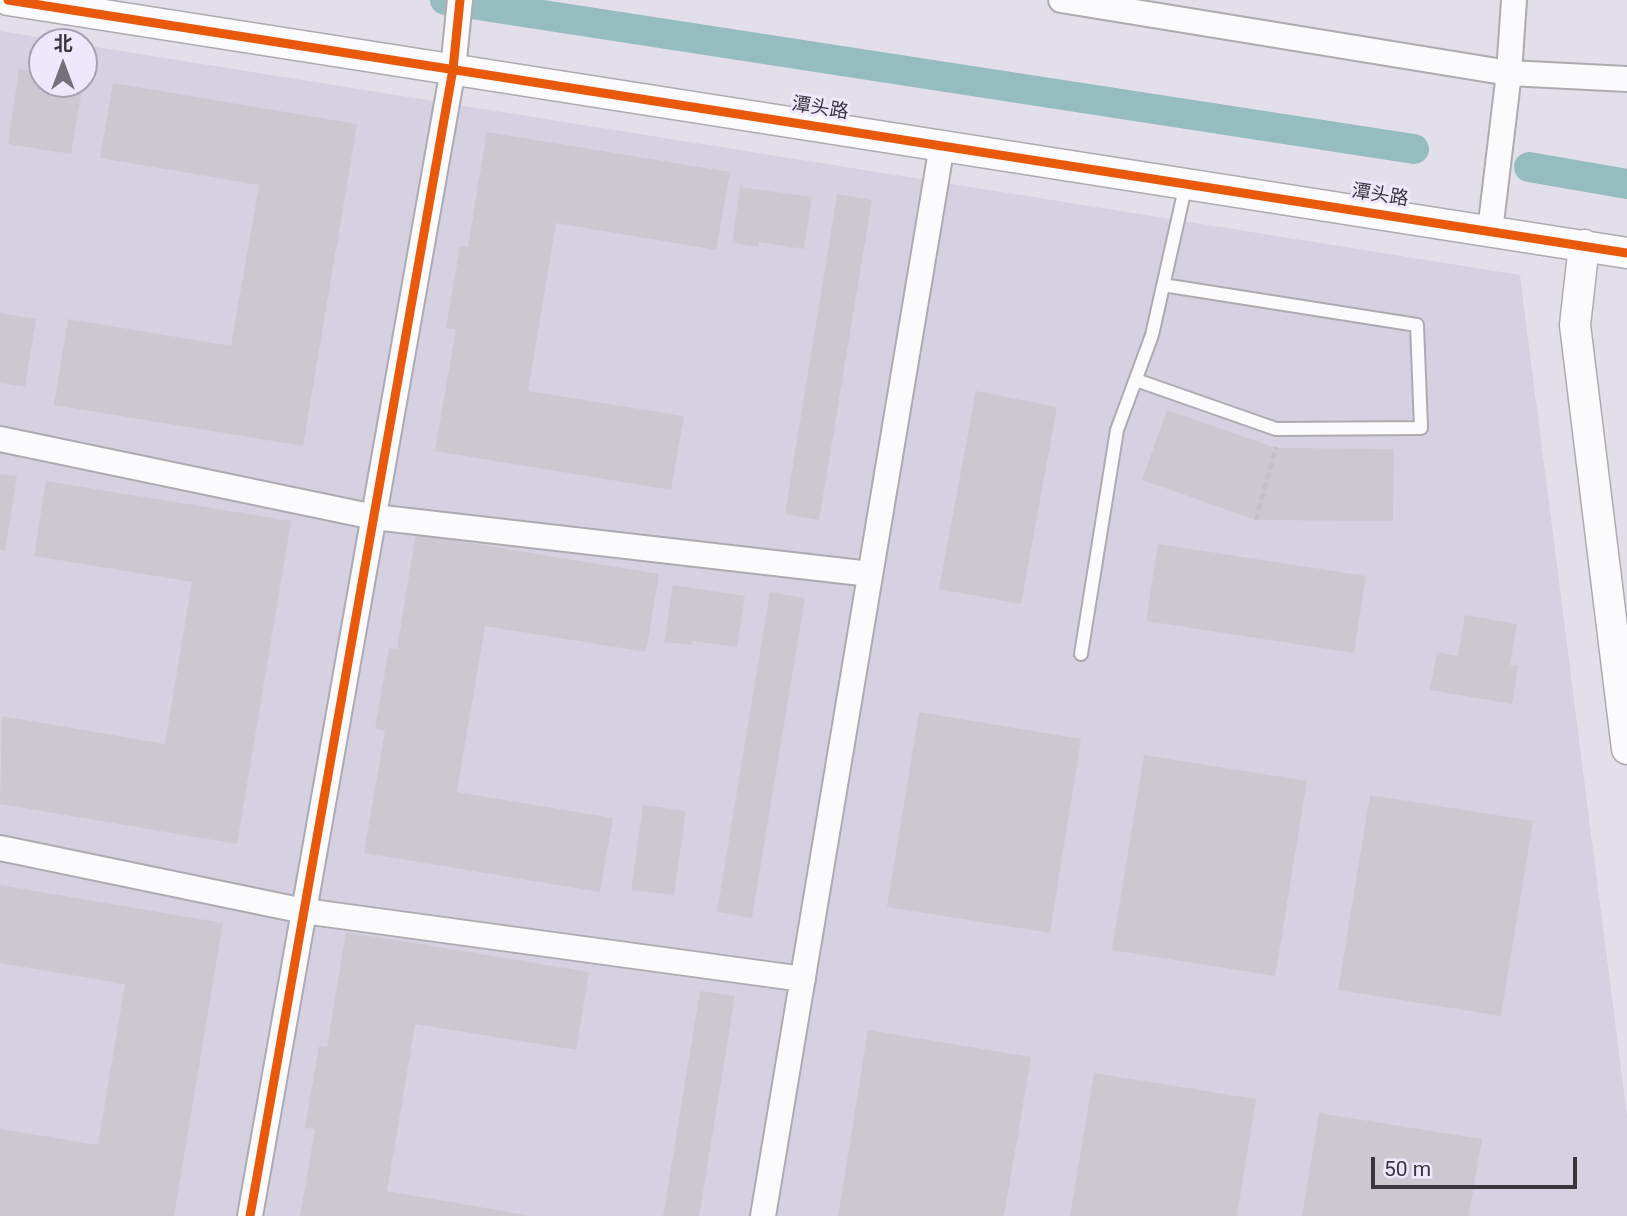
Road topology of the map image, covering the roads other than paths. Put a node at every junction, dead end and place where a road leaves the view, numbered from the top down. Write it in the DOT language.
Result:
graph roads {
  1 [pos="8,0"];
  2 [pos="460,0"];
  3 [pos="1061,0"];
  4 [pos="1514,0"];
  5 [pos="453,69"];
  6 [pos="1509,73"];
  7 [pos="1627,79"];
  8 [pos="942,145"];
  9 [pos="1186,184"];
  10 [pos="1490,231"];
  11 [pos="1584,246"];
  12 [pos="1627,253"];
  13 [pos="1163,285"];
  14 [pos="1136,380"];
  15 [pos="0,439"];
  16 [pos="374,517"];
  17 [pos="870,574"];
  18 [pos="1081,654"];
  19 [pos="1627,749"];
  20 [pos="0,848"];
  21 [pos="304,911"];
  22 [pos="803,979"];
  23 [pos="250,1216"];
  24 [pos="763,1216"];
  1 -- 5 [label="street, 潭头路"];
  2 -- 5 [label="street"];
  3 -- 6 [label="street"];
  4 -- 6 [label="street"];
  5 -- 8 [label="street, 潭头路"];
  5 -- 16 [label="street"];
  6 -- 7 [label="street"];
  6 -- 10 [label="street"];
  8 -- 9 [label="street, 潭头路"];
  8 -- 17 [label="street"];
  9 -- 10 [label="street, 潭头路"];
  9 -- 13 [label="lane"];
  10 -- 11 [label="street, 潭头路"];
  11 -- 12 [label="street, 潭头路"];
  11 -- 19 [label="street"];
  13 -- 14 [label="lane"];
  13 -- 14 [label="lane"];
  14 -- 18 [label="lane"];
  15 -- 16 [label="street"];
  16 -- 17 [label="street"];
  16 -- 21 [label="street"];
  17 -- 22 [label="street"];
  20 -- 21 [label="street"];
  21 -- 22 [label="street"];
  21 -- 23 [label="street"];
  22 -- 24 [label="street"];
}
